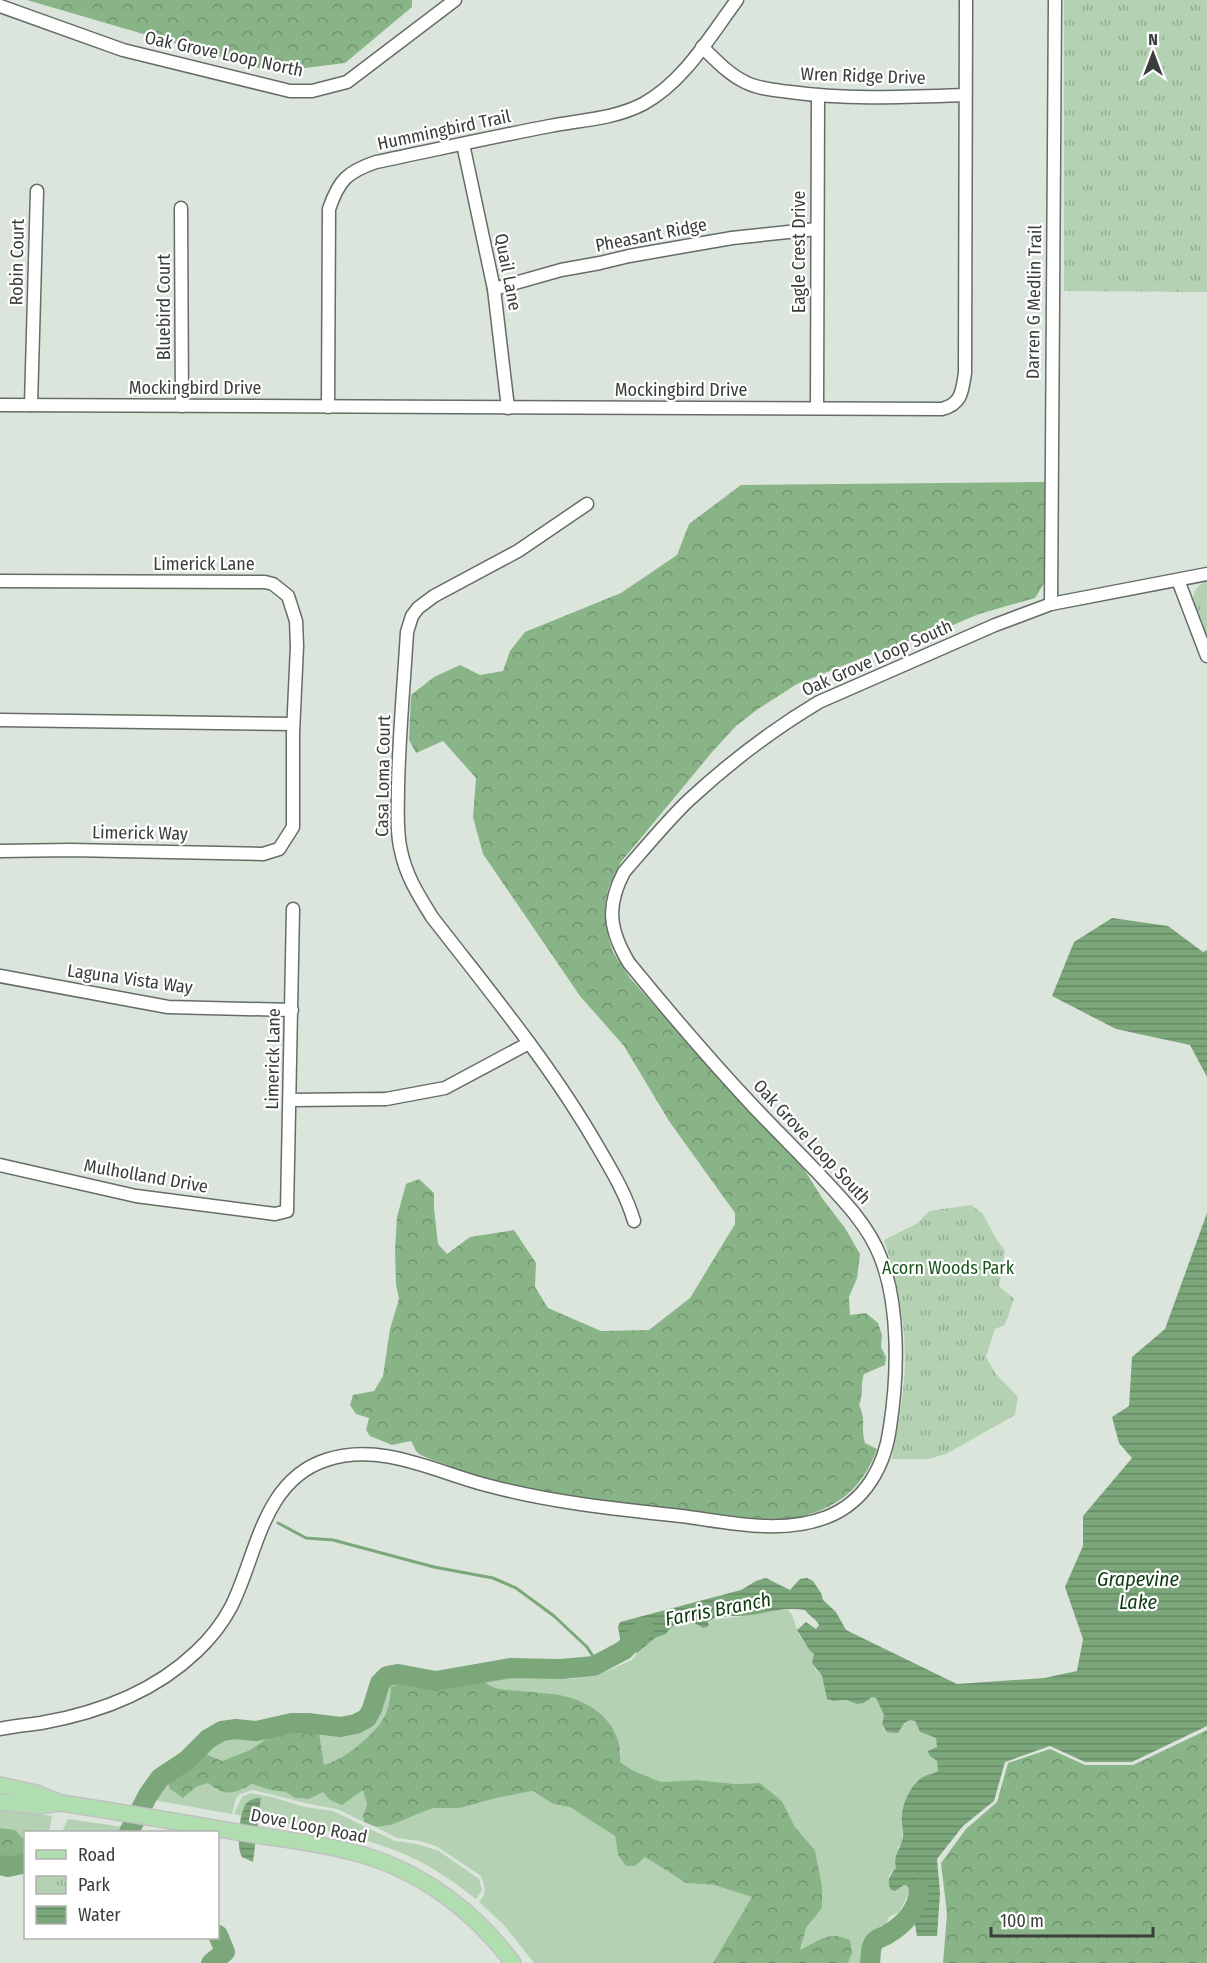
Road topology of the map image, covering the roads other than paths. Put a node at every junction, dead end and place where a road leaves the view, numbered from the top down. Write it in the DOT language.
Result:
graph roads {
  1 [pos="455,0"];
  2 [pos="737,0"];
  3 [pos="966,0"];
  4 [pos="1055,0"];
  5 [pos="0,6"];
  6 [pos="702,46"];
  7 [pos="818,95"];
  8 [pos="965,95"];
  9 [pos="463,144"];
  10 [pos="37,191"];
  11 [pos="182,208"];
  12 [pos="817,229"];
  13 [pos="494,289"];
  14 [pos="0,405"];
  15 [pos="31,405"];
  16 [pos="182,406"];
  17 [pos="328,407"];
  18 [pos="508,408"];
  19 [pos="817,408"];
  20 [pos="587,504"];
  21 [pos="1207,574"];
  22 [pos="1178,580"];
  23 [pos="0,581"];
  24 [pos="1051,604"];
  25 [pos="1207,656"];
  26 [pos="0,720"];
  27 [pos="293,724"];
  28 [pos="279,849"];
  29 [pos="0,851"];
  30 [pos="293,909"];
  31 [pos="0,976"];
  32 [pos="292,1010"];
  33 [pos="529,1043"];
  34 [pos="291,1100"];
  35 [pos="0,1165"];
  36 [pos="287,1211"];
  37 [pos="634,1221"];
  38 [pos="0,1729"];
  39 [pos="0,1785"];
  40 [pos="0,1802"];
  41 [pos="61,1803"];
  42 [pos="513,1963"];
  1 -- 5 [label="street, Oak Grove Loop North"];
  2 -- 6 [label="street, Hummingbird Trail"];
  3 -- 8 [label="street, Mockingbird Drive"];
  4 -- 24 [label="street, Darren G Medlin Trail"];
  6 -- 7 [label="street, Wren Ridge Drive"];
  6 -- 9 [label="street, Hummingbird Trail"];
  7 -- 8 [label="street, Wren Ridge Drive"];
  7 -- 12 [label="street, Eagle Crest Drive"];
  8 -- 19 [label="street, Mockingbird Drive"];
  9 -- 13 [label="street, Quail Lane"];
  9 -- 17 [label="street, Hummingbird Trail"];
  10 -- 15 [label="street, Robin Court"];
  11 -- 16 [label="street, Bluebird Court"];
  12 -- 13 [label="street, Pheasant Ridge"];
  12 -- 19 [label="street, Eagle Crest Drive"];
  13 -- 18 [label="street, Quail Lane"];
  14 -- 15 [label="street, Mockingbird Drive"];
  15 -- 16 [label="street, Mockingbird Drive"];
  16 -- 17 [label="street, Mockingbird Drive"];
  17 -- 18 [label="street, Mockingbird Drive"];
  18 -- 19 [label="street, Mockingbird Drive"];
  20 -- 33 [label="street, Casa Loma Court"];
  21 -- 22 [label="street, Oak Grove Loop South"];
  22 -- 24 [label="street, Oak Grove Loop South"];
  22 -- 25 [label="street"];
  23 -- 27 [label="street, Limerick Lane"];
  24 -- 38 [label="street, Oak Grove Loop South"];
  26 -- 27 [label="street"];
  27 -- 28 [label="street, Limerick Lane"];
  28 -- 29 [label="street, Limerick Way"];
  30 -- 32 [label="street, Limerick Lane"];
  31 -- 32 [label="street, Laguna Vista Way"];
  32 -- 34 [label="street, Limerick Lane"];
  33 -- 34 [label="street"];
  33 -- 37 [label="street, Casa Loma Court"];
  34 -- 36 [label="street, Limerick Lane"];
  35 -- 36 [label="street, Mulholland Drive"];
  39 -- 41 [label="main road, Dove Loop Road"];
  40 -- 41 [label="main road, Dove Loop Road"];
  41 -- 42 [label="main road, Dove Loop Road"];
}
